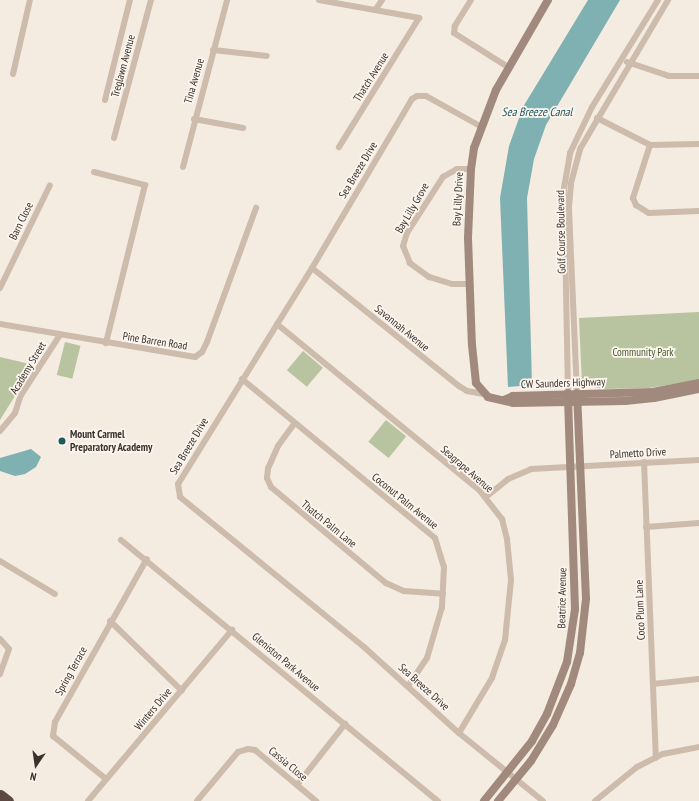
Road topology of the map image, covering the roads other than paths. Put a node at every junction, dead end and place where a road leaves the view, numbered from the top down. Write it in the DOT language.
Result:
graph roads {
  1 [pos="30,0"];
  2 [pos="130,0"];
  3 [pos="151,0"];
  4 [pos="227,0"];
  5 [pos="319,0"];
  6 [pos="382,0"];
  7 [pos="471,0"];
  8 [pos="548,0"];
  9 [pos="658,0"];
  10 [pos="668,0"];
  11 [pos="376,9"];
  12 [pos="213,50"];
  13 [pos="267,56"];
  14 [pos="621,59"];
  15 [pos="629,63"];
  16 [pos="508,67"];
  17 [pos="13,74"];
  18 [pos="699,76"];
  19 [pos="105,100"];
  20 [pos="597,118"];
  21 [pos="194,119"];
  22 [pos="480,126"];
  23 [pos="243,128"];
  24 [pos="114,138"];
  25 [pos="699,144"];
  26 [pos="650,145"];
  27 [pos="339,147"];
  28 [pos="183,168"];
  29 [pos="471,169"];
  30 [pos="94,172"];
  31 [pos="50,185"];
  32 [pos="256,208"];
  33 [pos="699,211"];
  34 [pos="312,268"];
  35 [pos="469,284"];
  36 [pos="0,288"];
  37 [pos="0,324"];
  38 [pos="277,324"];
  39 [pos="60,335"];
  40 [pos="106,343"];
  41 [pos="242,379"];
  42 [pos="699,383"];
  43 [pos="699,389"];
  44 [pos="568,393"];
  45 [pos="577,393"];
  46 [pos="484,394"];
  47 [pos="504,400"];
  48 [pos="568,402"];
  49 [pos="577,402"];
  50 [pos="294,424"];
  51 [pos="0,431"];
  52 [pos="699,460"];
  53 [pos="644,462"];
  54 [pos="570,466"];
  55 [pos="579,466"];
  56 [pos="486,497"];
  57 [pos="699,523"];
  58 [pos="646,527"];
  59 [pos="121,540"];
  60 [pos="147,559"];
  61 [pos="0,561"];
  62 [pos="55,594"];
  63 [pos="443,594"];
  64 [pos="110,622"];
  65 [pos="232,630"];
  66 [pos="0,639"];
  67 [pos="0,674"];
  68 [pos="699,679"];
  69 [pos="653,684"];
  70 [pos="408,686"];
  71 [pos="182,690"];
  72 [pos="345,724"];
  73 [pos="459,733"];
  74 [pos="699,747"];
  75 [pos="656,758"];
  76 [pos="508,772"];
  77 [pos="516,779"];
  78 [pos="106,780"];
  79 [pos="297,785"];
  80 [pos="0,794"];
  81 [pos="8,801"];
  82 [pos="88,801"];
  83 [pos="196,801"];
  84 [pos="316,801"];
  85 [pos="438,801"];
  86 [pos="484,801"];
  87 [pos="498,801"];
  88 [pos="543,801"];
  89 [pos="595,801"];
  1 -- 17 [label="street"];
  2 -- 19 [label="street"];
  3 -- 24 [label="street, Treglawn Avenue"];
  4 -- 12 [label="street, Tina Avenue"];
  5 -- 11 [label="street"];
  6 -- 11 [label="street"];
  7 -- 16 [label="street"];
  8 -- 16 [label="main road, Bay Lilly Drive"];
  9 -- 14 [label="street, Golf Course Boulevard"];
  10 -- 15 [label="street, Golf Course Boulevard"];
  11 -- 27 [label="street, Thatch Avenue"];
  12 -- 13 [label="street"];
  12 -- 21 [label="street, Tina Avenue"];
  14 -- 15 [label="street"];
  14 -- 44 [label="street, Golf Course Boulevard"];
  15 -- 18 [label="street"];
  15 -- 20 [label="street, Golf Course Boulevard"];
  16 -- 22 [label="main road, Bay Lilly Drive"];
  20 -- 26 [label="street"];
  20 -- 45 [label="street, Golf Course Boulevard"];
  21 -- 23 [label="street"];
  21 -- 28 [label="street, Tina Avenue"];
  22 -- 29 [label="main road, Bay Lilly Drive"];
  22 -- 34 [label="street, Sea Breeze Drive"];
  25 -- 26 [label="street"];
  26 -- 33 [label="street"];
  29 -- 35 [label="main road, Bay Lilly Drive"];
  29 -- 35 [label="street, Bay Lilly Grove"];
  30 -- 40 [label="street"];
  31 -- 36 [label="street, Barn Close"];
  32 -- 40 [label="street, Pine Barren Road"];
  34 -- 38 [label="street, Sea Breeze Drive"];
  34 -- 46 [label="street, Savannah Avenue"];
  35 -- 46 [label="main road, Bay Lilly Drive"];
  37 -- 39 [label="street, Pine Barren Road"];
  38 -- 41 [label="street, Sea Breeze Drive"];
  38 -- 56 [label="street, Seagrape Avenue"];
  39 -- 40 [label="street, Pine Barren Road"];
  39 -- 51 [label="street, Academy Street"];
  41 -- 50 [label="street, Coconut Palm Avenue"];
  41 -- 70 [label="street, Sea Breeze Drive"];
  42 -- 45 [label="main road, CW Saunders Highway"];
  43 -- 49 [label="main road, CW Saunders Highway"];
  44 -- 45 [label="main road, CW Saunders Highway"];
  44 -- 47 [label="main road, CW Saunders Highway"];
  44 -- 48 [label="main road, Beatrice Avenue"];
  45 -- 49 [label="main road, Beatrice Avenue"];
  46 -- 47 [label="main road"];
  47 -- 48 [label="main road, CW Saunders Highway"];
  48 -- 49 [label="main road, CW Saunders Highway"];
  48 -- 54 [label="main road, Beatrice Avenue"];
  49 -- 55 [label="main road, Beatrice Avenue"];
  50 -- 63 [label="street, Coconut Palm Avenue"];
  50 -- 63 [label="street, Thatch Palm Lane"];
  52 -- 53 [label="street, Palmetto Drive"];
  53 -- 55 [label="street, Palmetto Drive"];
  53 -- 58 [label="street, Coco Plum Lane"];
  54 -- 55 [label="street, Palmetto Drive"];
  54 -- 56 [label="street, Palmetto Drive"];
  54 -- 76 [label="main road, Beatrice Avenue"];
  55 -- 77 [label="main road, Beatrice Avenue"];
  56 -- 73 [label="street, Seagrape Avenue"];
  57 -- 58 [label="street"];
  58 -- 69 [label="street, Coco Plum Lane"];
  59 -- 60 [label="street, Gleniston Park Avenue"];
  60 -- 64 [label="street, Spring Terrace"];
  60 -- 65 [label="street, Gleniston Park Avenue"];
  61 -- 62 [label="street"];
  63 -- 70 [label="street, Coconut Palm Avenue"];
  64 -- 71 [label="street"];
  64 -- 78 [label="street, Spring Terrace"];
  65 -- 71 [label="street, Winters Drive"];
  65 -- 72 [label="street, Gleniston Park Avenue"];
  66 -- 67 [label="street"];
  68 -- 69 [label="street"];
  69 -- 75 [label="street, Coco Plum Lane"];
  70 -- 73 [label="street, Sea Breeze Drive"];
  71 -- 78 [label="street, Winters Drive"];
  72 -- 79 [label="street"];
  72 -- 85 [label="street, Gleniston Park Avenue"];
  73 -- 76 [label="street, Sea Breeze Drive"];
  74 -- 75 [label="street"];
  75 -- 89 [label="street"];
  76 -- 77 [label="street, Sea Breeze Drive"];
  76 -- 86 [label="main road, Beatrice Avenue"];
  77 -- 87 [label="main road, Beatrice Avenue"];
  77 -- 88 [label="street, Sea Breeze Drive"];
  78 -- 82 [label="street, Winters Drive"];
  79 -- 83 [label="street, Cassia Close"];
  79 -- 84 [label="street, Cassia Close"];
  80 -- 81 [label="highway"];
}
